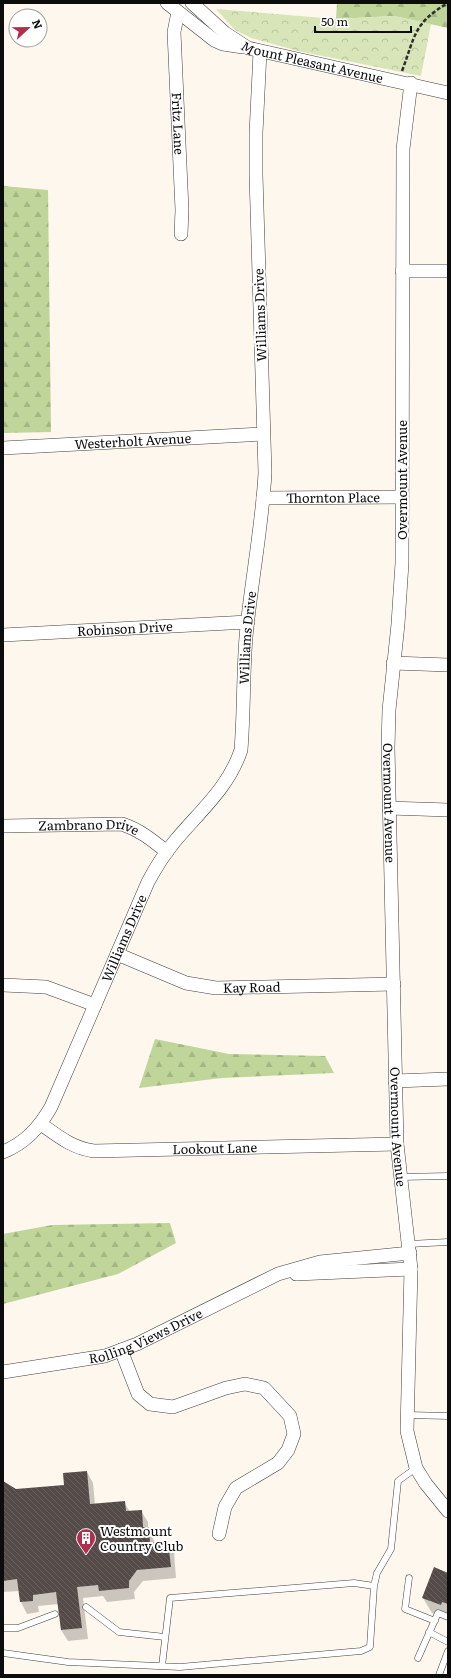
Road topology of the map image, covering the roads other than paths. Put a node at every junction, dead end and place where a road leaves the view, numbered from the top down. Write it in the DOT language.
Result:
graph roads {
  1 [pos="167,3"];
  2 [pos="192,3"];
  3 [pos="178,12"];
  4 [pos="254,50"];
  5 [pos="405,82"];
  6 [pos="448,92"];
  7 [pos="181,234"];
  8 [pos="402,271"];
  9 [pos="448,272"];
  10 [pos="263,434"];
  11 [pos="3,448"];
  12 [pos="402,497"];
  13 [pos="264,498"];
  14 [pos="248,622"];
  15 [pos="3,635"];
  16 [pos="393,663"];
  17 [pos="448,665"];
  18 [pos="390,808"];
  19 [pos="448,810"];
  20 [pos="3,826"];
  21 [pos="167,852"];
  22 [pos="117,954"];
  23 [pos="394,984"];
  24 [pos="3,985"];
  25 [pos="95,1005"];
  26 [pos="448,1079"];
  27 [pos="395,1081"];
  28 [pos="41,1124"];
  29 [pos="397,1144"];
  30 [pos="3,1152"];
  31 [pos="448,1176"];
  32 [pos="401,1178"];
  33 [pos="448,1242"];
  34 [pos="410,1249"];
  35 [pos="411,1269"];
  36 [pos="278,1274"];
  37 [pos="120,1350"];
  38 [pos="3,1372"];
  39 [pos="408,1415"];
  40 [pos="448,1416"];
  41 [pos="416,1468"];
  42 [pos="448,1511"];
  43 [pos="218,1534"];
  44 [pos="409,1578"];
  45 [pos="374,1586"];
  46 [pos="86,1607"];
  47 [pos="55,1614"];
  48 [pos="448,1617"];
  49 [pos="435,1621"];
  50 [pos="3,1628"];
  51 [pos="429,1632"];
  52 [pos="165,1637"];
  53 [pos="448,1642"];
  54 [pos="448,1651"];
  55 [pos="3,1653"];
  56 [pos="418,1658"];
  57 [pos="162,1666"];
  58 [pos="439,1675"];
  1 -- 3 [label="street"];
  2 -- 4 [label="street, Mount Pleasant Avenue"];
  3 -- 4 [label="street"];
  3 -- 7 [label="street, Fritz Lane"];
  4 -- 5 [label="street, Mount Pleasant Avenue"];
  4 -- 10 [label="street, Williams Drive"];
  5 -- 6 [label="street, Mount Pleasant Avenue"];
  5 -- 8 [label="street, Overmount Avenue"];
  8 -- 9 [label="street"];
  8 -- 12 [label="street, Overmount Avenue"];
  10 -- 11 [label="street, Westerholt Avenue"];
  10 -- 13 [label="street, Williams Drive"];
  12 -- 13 [label="street, Thornton Place"];
  12 -- 16 [label="street, Overmount Avenue"];
  13 -- 14 [label="street, Williams Drive"];
  14 -- 15 [label="street, Robinson Drive"];
  14 -- 21 [label="street, Williams Drive"];
  16 -- 17 [label="street"];
  16 -- 18 [label="street, Overmount Avenue"];
  18 -- 19 [label="street"];
  18 -- 23 [label="street, Overmount Avenue"];
  20 -- 21 [label="street, Zambrano Drive"];
  21 -- 22 [label="street, Williams Drive"];
  22 -- 23 [label="street, Kay Road"];
  22 -- 25 [label="street, Williams Drive"];
  23 -- 27 [label="street, Overmount Avenue"];
  24 -- 25 [label="street"];
  25 -- 28 [label="street, Williams Drive"];
  26 -- 27 [label="street"];
  27 -- 29 [label="street, Overmount Avenue"];
  28 -- 29 [label="street, Lookout Lane"];
  28 -- 30 [label="street, Williams Drive"];
  29 -- 32 [label="street, Overmount Avenue"];
  31 -- 32 [label="lane"];
  32 -- 34 [label="street, Overmount Avenue"];
  33 -- 34 [label="lane"];
  34 -- 35 [label="street, Overmount Avenue"];
  34 -- 36 [label="street, Rolling Views Drive"];
  35 -- 36 [label="street, Rolling Views Drive"];
  35 -- 39 [label="street, Overmount Avenue"];
  36 -- 37 [label="street, Rolling Views Drive"];
  37 -- 38 [label="street, Rolling Views Drive"];
  37 -- 43 [label="street"];
  39 -- 40 [label="lane"];
  39 -- 41 [label="street, Overmount Avenue"];
  41 -- 42 [label="street, Overmount Avenue"];
  41 -- 45 [label="lane"];
  44 -- 49 [label="lane"];
  45 -- 52 [label="lane"];
  45 -- 57 [label="lane"];
  46 -- 52 [label="lane"];
  47 -- 50 [label="lane"];
  48 -- 49 [label="lane"];
  49 -- 51 [label="lane"];
  51 -- 53 [label="lane"];
  51 -- 56 [label="lane"];
  52 -- 57 [label="lane"];
  54 -- 58 [label="lane"];
  55 -- 57 [label="lane"];
}
